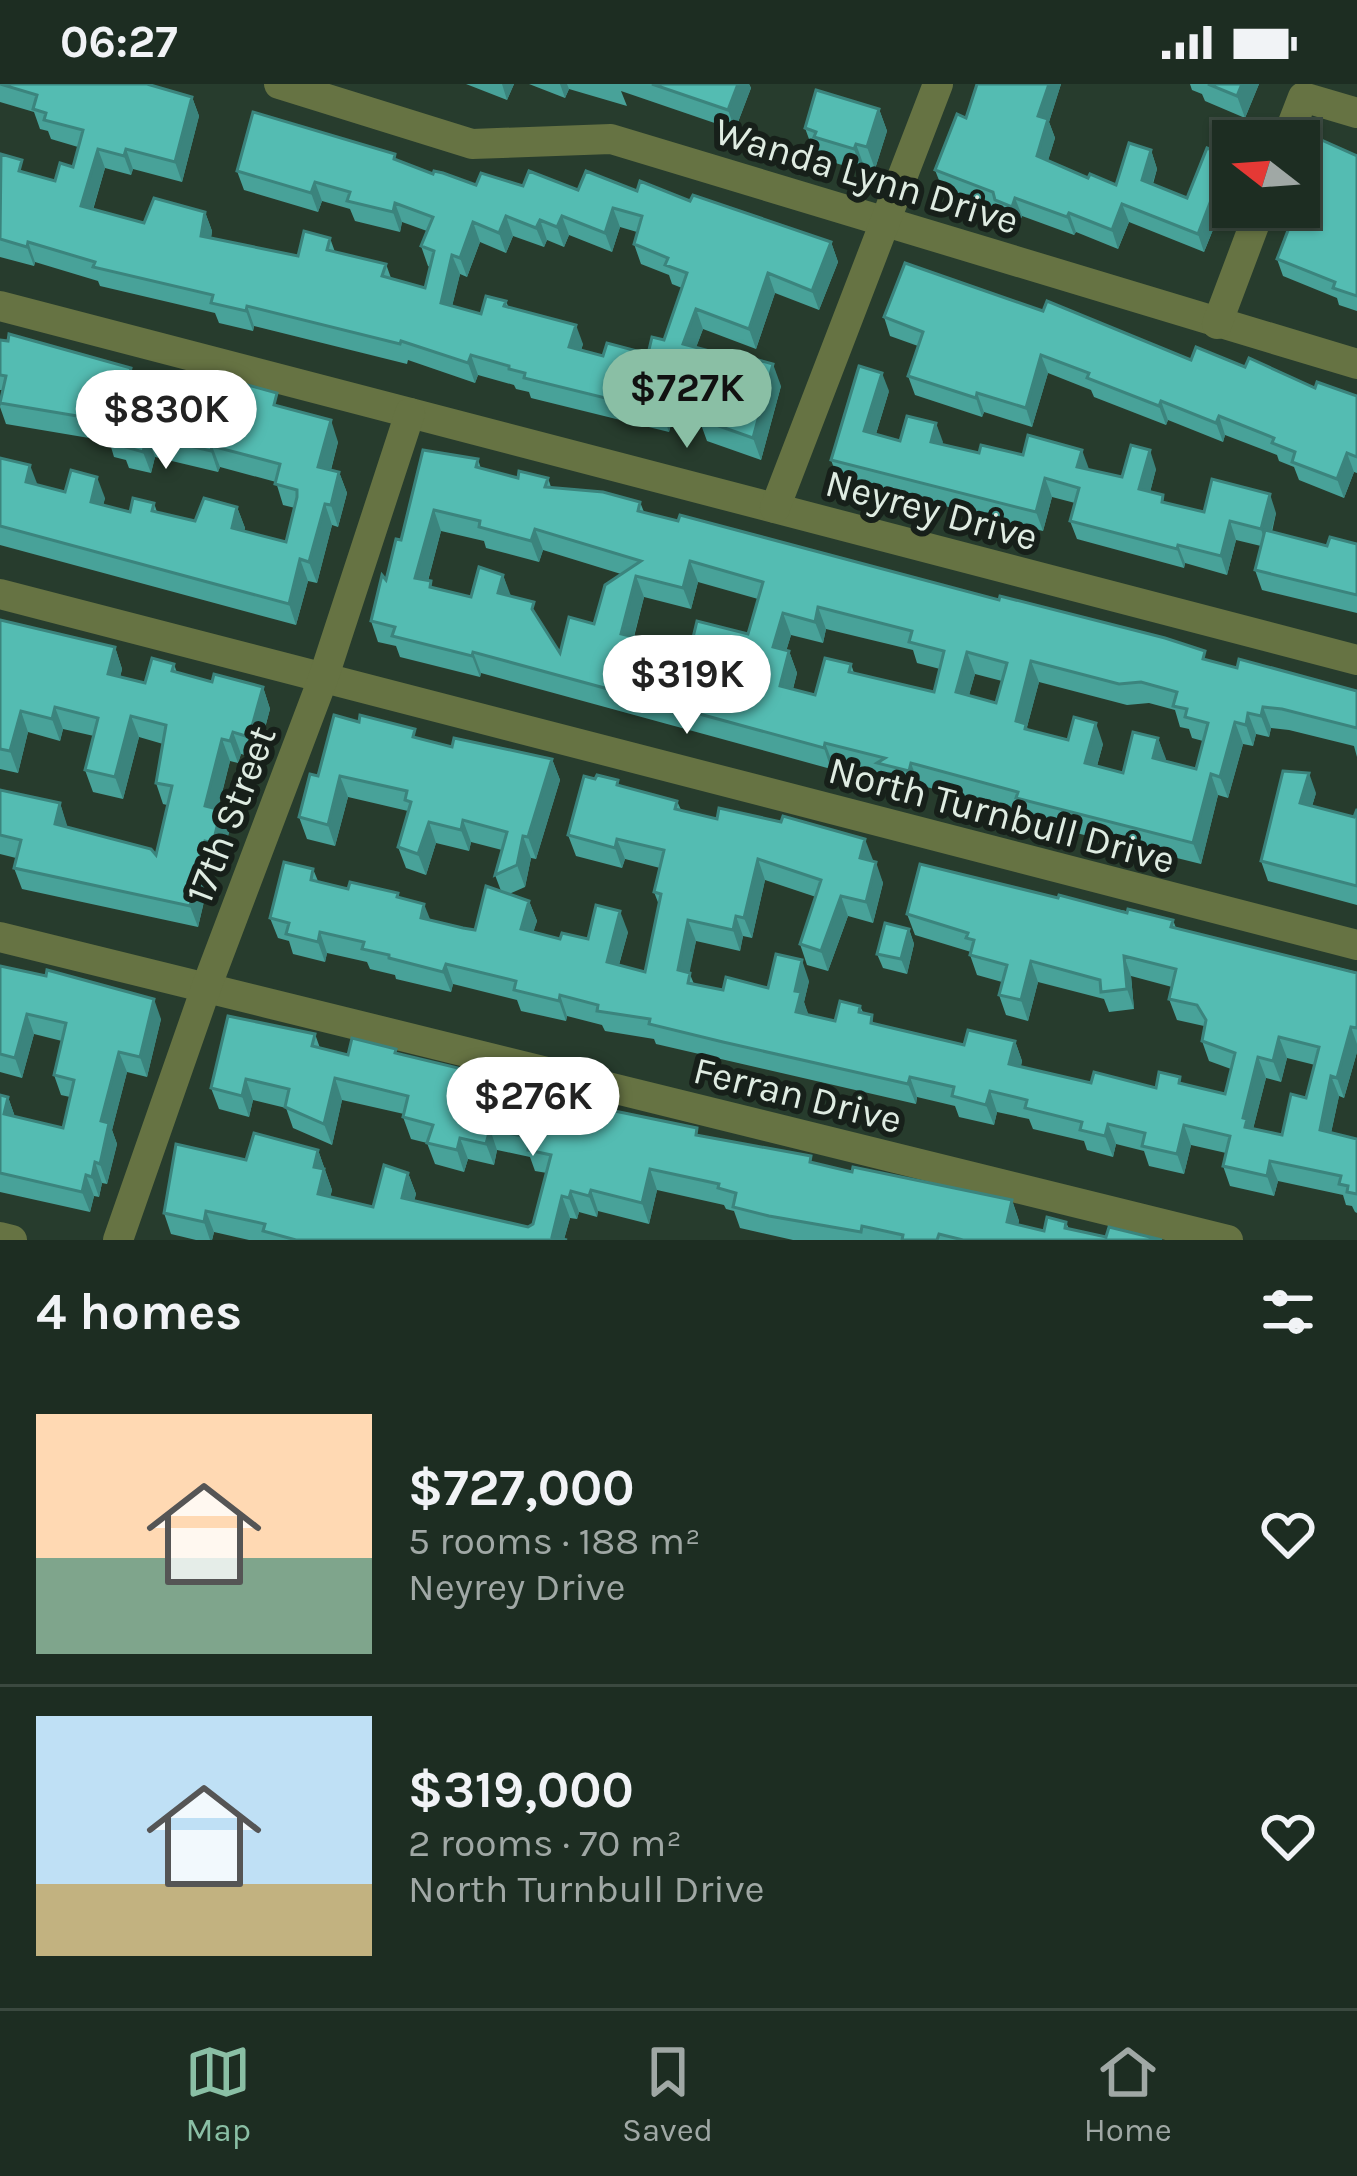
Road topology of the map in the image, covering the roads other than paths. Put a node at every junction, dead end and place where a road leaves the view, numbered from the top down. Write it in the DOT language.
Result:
graph roads {
  1 [pos="280,84"];
  2 [pos="938,84"];
  3 [pos="1357,112"];
  4 [pos="1294,120"];
  5 [pos="888,220"];
  6 [pos="1253,228"];
  7 [pos="0,306"];
  8 [pos="1217,324"];
  9 [pos="1357,364"];
  10 [pos="410,413"];
  11 [pos="775,508"];
  12 [pos="0,594"];
  13 [pos="1357,660"];
  14 [pos="325,676"];
  15 [pos="0,937"];
  16 [pos="1357,945"];
  17 [pos="206,988"];
  18 [pos="0,1237"];
  19 [pos="12,1240"];
  20 [pos="118,1240"];
  21 [pos="1228,1240"];
  1 -- 5 [label="street, Wanda Lynn Drive"];
  2 -- 5 [label="street"];
  3 -- 4 [label="street"];
  5 -- 8 [label="street, Wanda Lynn Drive"];
  5 -- 11 [label="street"];
  6 -- 8 [label="street"];
  7 -- 10 [label="street, Neyrey Drive"];
  8 -- 9 [label="street, Wanda Lynn Drive"];
  10 -- 11 [label="street, Neyrey Drive"];
  10 -- 14 [label="street, 17th Street"];
  11 -- 13 [label="street, Neyrey Drive"];
  12 -- 14 [label="street, North Turnbull Drive"];
  14 -- 16 [label="street, North Turnbull Drive"];
  14 -- 17 [label="street, 17th Street"];
  15 -- 17 [label="street, Ferran Drive"];
  17 -- 20 [label="street, 17th Street"];
  17 -- 21 [label="street, Ferran Drive"];
  18 -- 19 [label="street"];
}
